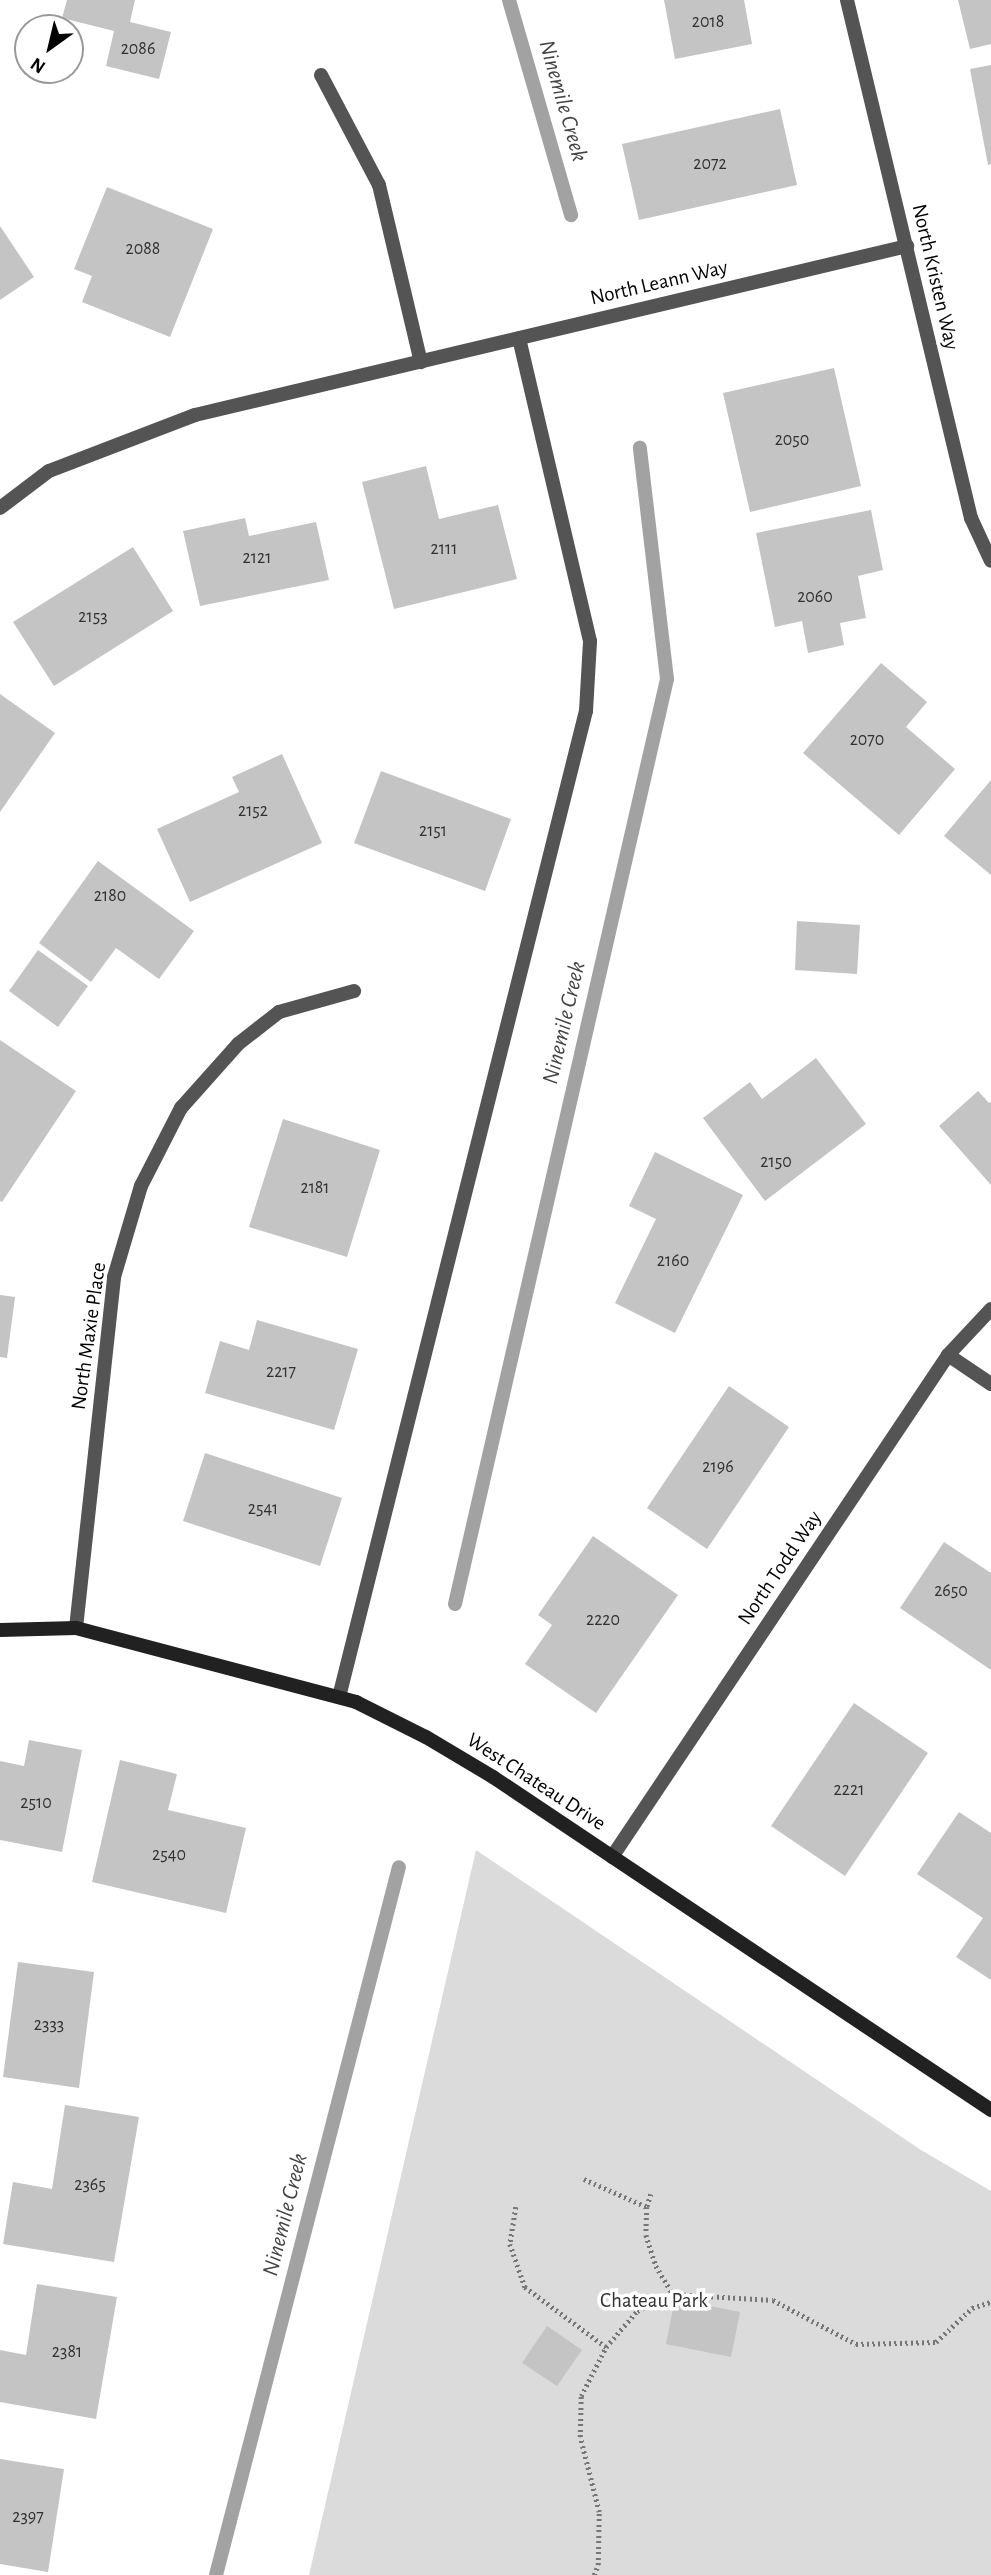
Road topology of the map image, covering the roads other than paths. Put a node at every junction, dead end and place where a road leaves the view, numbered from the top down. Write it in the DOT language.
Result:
graph roads {
  1 [pos="847,0"];
  2 [pos="321,75"];
  3 [pos="907,246"];
  4 [pos="519,338"];
  5 [pos="421,362"];
  6 [pos="0,508"];
  7 [pos="991,561"];
  8 [pos="355,991"];
  9 [pos="991,1309"];
  10 [pos="948,1355"];
  11 [pos="991,1384"];
  12 [pos="76,1628"];
  13 [pos="0,1630"];
  14 [pos="339,1697"];
  15 [pos="612,1857"];
  16 [pos="991,2110"];
  1 -- 3 [label="street, North Kristen Way"];
  2 -- 5 [label="street"];
  3 -- 4 [label="street, North Leann Way"];
  3 -- 7 [label="street, North Kristen Way"];
  4 -- 5 [label="street, North Leann Way"];
  4 -- 14 [label="street"];
  5 -- 6 [label="street, North Leann Way"];
  8 -- 12 [label="street, North Maxie Place"];
  9 -- 10 [label="street, North Todd Way"];
  10 -- 11 [label="street"];
  10 -- 15 [label="street, North Todd Way"];
  12 -- 13 [label="street, West Chateau Drive"];
  12 -- 14 [label="street, West Chateau Drive"];
  14 -- 15 [label="street, West Chateau Drive"];
  15 -- 16 [label="street, West Chateau Drive"];
}
